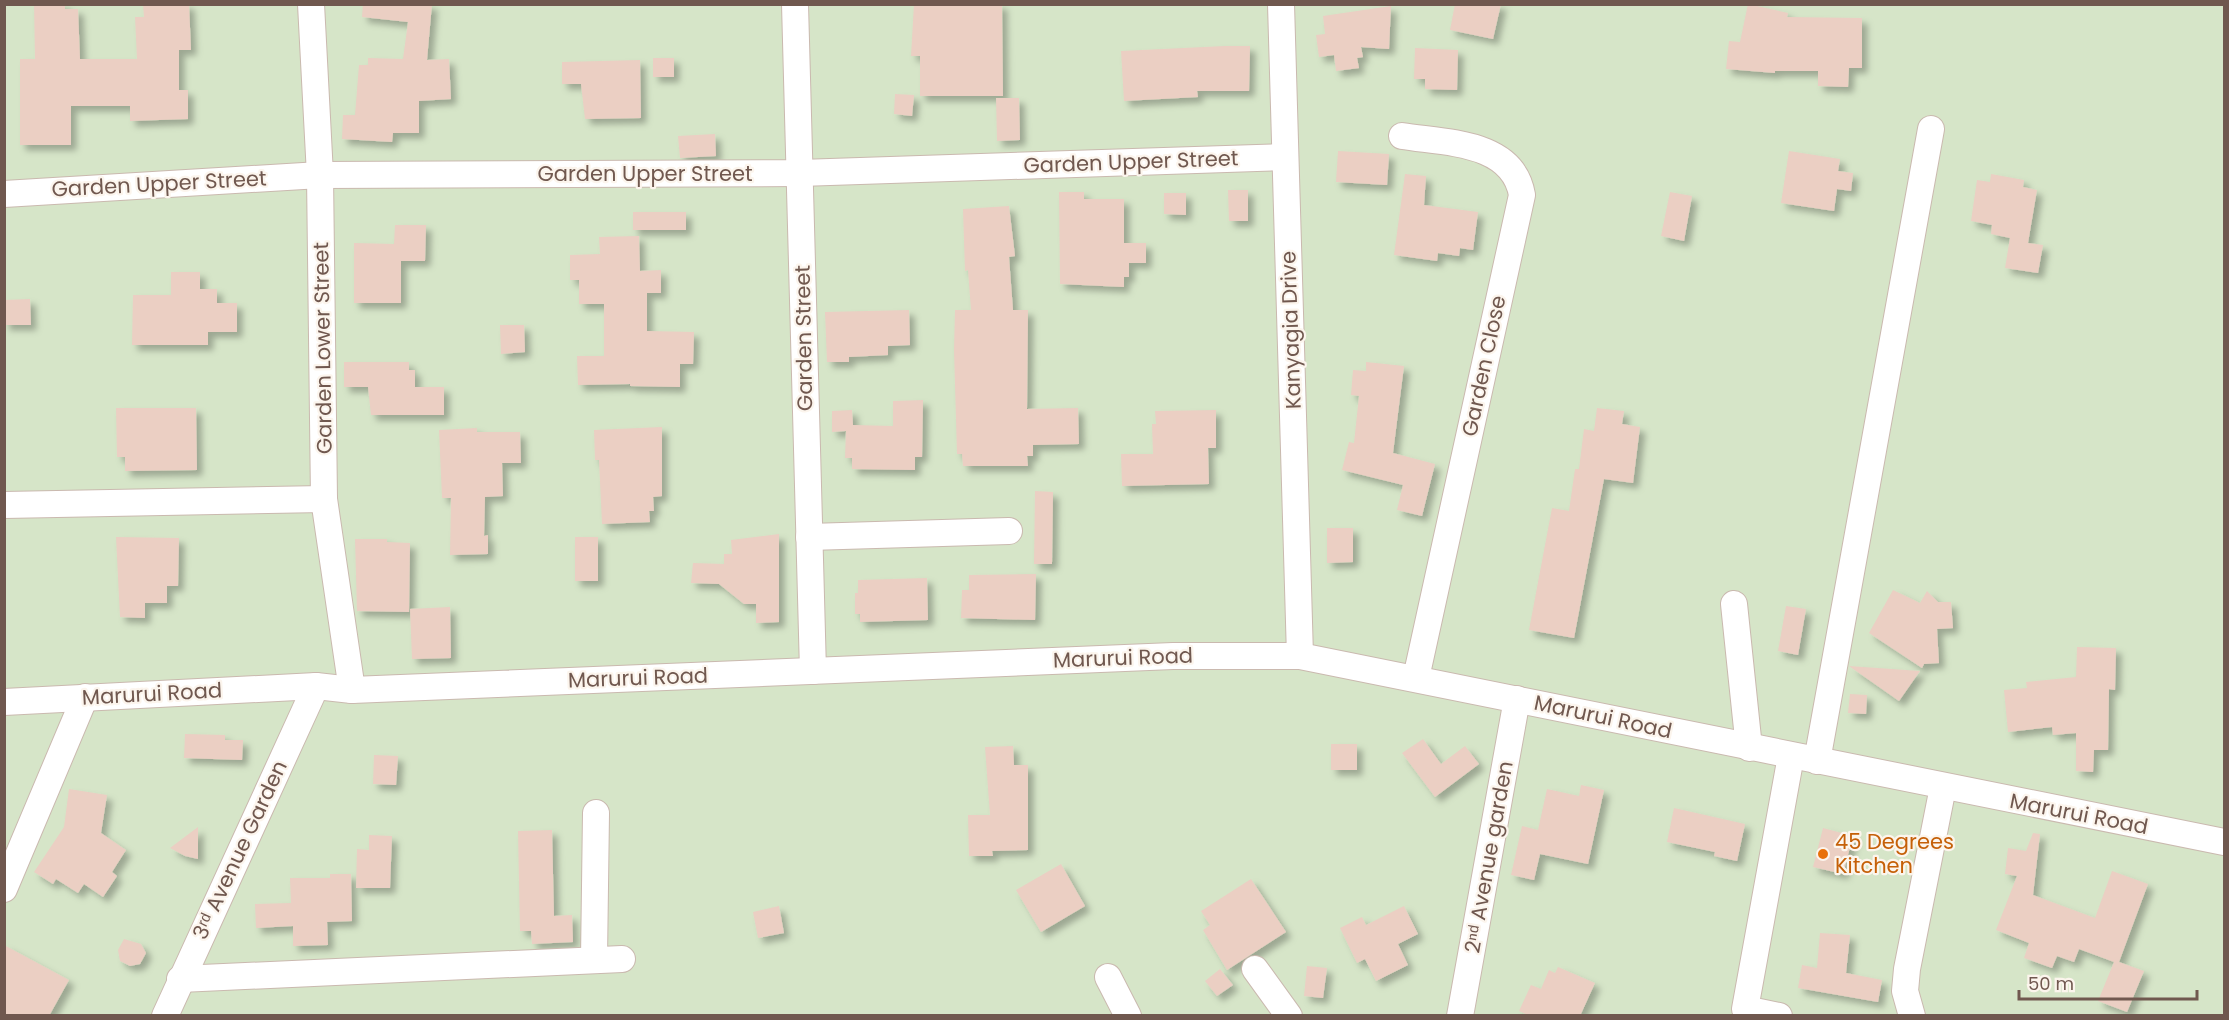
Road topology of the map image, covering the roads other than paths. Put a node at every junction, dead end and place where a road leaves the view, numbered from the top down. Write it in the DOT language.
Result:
graph roads {
  1 [pos="311,4"];
  2 [pos="795,4"];
  3 [pos="1281,4"];
  4 [pos="1931,129"];
  5 [pos="1402,136"];
  6 [pos="1285,157"];
  7 [pos="800,173"];
  8 [pos="320,175"];
  9 [pos="4,194"];
  10 [pos="324,499"];
  11 [pos="4,505"];
  12 [pos="1009,531"];
  13 [pos="809,537"];
  14 [pos="1734,604"];
  15 [pos="1300,656"];
  16 [pos="813,671"];
  17 [pos="1416,678"];
  18 [pos="316,686"];
  19 [pos="352,690"];
  20 [pos="85,698"];
  21 [pos="1517,699"];
  22 [pos="4,702"];
  23 [pos="1749,748"];
  24 [pos="1791,756"];
  25 [pos="1817,761"];
  26 [pos="1942,787"];
  27 [pos="596,813"];
  28 [pos="2224,842"];
  29 [pos="4,889"];
  30 [pos="594,959"];
  31 [pos="622,959"];
  32 [pos="1255,969"];
  33 [pos="1108,977"];
  34 [pos="180,979"];
  35 [pos="1744,1012"];
  36 [pos="165,1016"];
  37 [pos="1128,1016"];
  38 [pos="1289,1016"];
  39 [pos="1460,1016"];
  40 [pos="1779,1016"];
  41 [pos="1912,1016"];
  1 -- 8 [label="street, Garden Lower Street"];
  2 -- 7 [label="street, Garden Street"];
  3 -- 6 [label="street, Kanyagia Drive"];
  4 -- 25 [label="street"];
  5 -- 17 [label="street, Garden Close"];
  6 -- 7 [label="street, Garden Upper Street"];
  6 -- 15 [label="street, Kanyagia Drive"];
  7 -- 8 [label="street, Garden Upper Street"];
  7 -- 13 [label="street, Garden Street"];
  8 -- 9 [label="street, Garden Upper Street"];
  8 -- 10 [label="street, Garden Lower Street"];
  10 -- 11 [label="street"];
  10 -- 19 [label="street, Garden Lower Street"];
  12 -- 13 [label="street"];
  13 -- 16 [label="street, Garden Street"];
  14 -- 23 [label="street"];
  15 -- 16 [label="street, Marurui Road"];
  15 -- 17 [label="street, Marurui Road"];
  16 -- 19 [label="street, Marurui Road"];
  17 -- 21 [label="street, Marurui Road"];
  18 -- 19 [label="street, Marurui Road"];
  18 -- 20 [label="street, Marurui Road"];
  18 -- 34 [label="street, 3ʳᵈ Avenue Garden"];
  20 -- 22 [label="street, Marurui Road"];
  20 -- 29 [label="street"];
  21 -- 23 [label="street, Marurui Road"];
  21 -- 39 [label="street, 2ⁿᵈ Avenue garden"];
  23 -- 24 [label="street, Marurui Road"];
  24 -- 25 [label="street, Marurui Road"];
  24 -- 35 [label="street"];
  25 -- 26 [label="street, Marurui Road"];
  26 -- 28 [label="street, Marurui Road"];
  26 -- 41 [label="street"];
  27 -- 30 [label="street"];
  30 -- 31 [label="street"];
  30 -- 34 [label="street"];
  32 -- 38 [label="street"];
  33 -- 37 [label="street"];
  34 -- 36 [label="street, 3ʳᵈ Avenue Garden"];
  35 -- 40 [label="street"];
}
